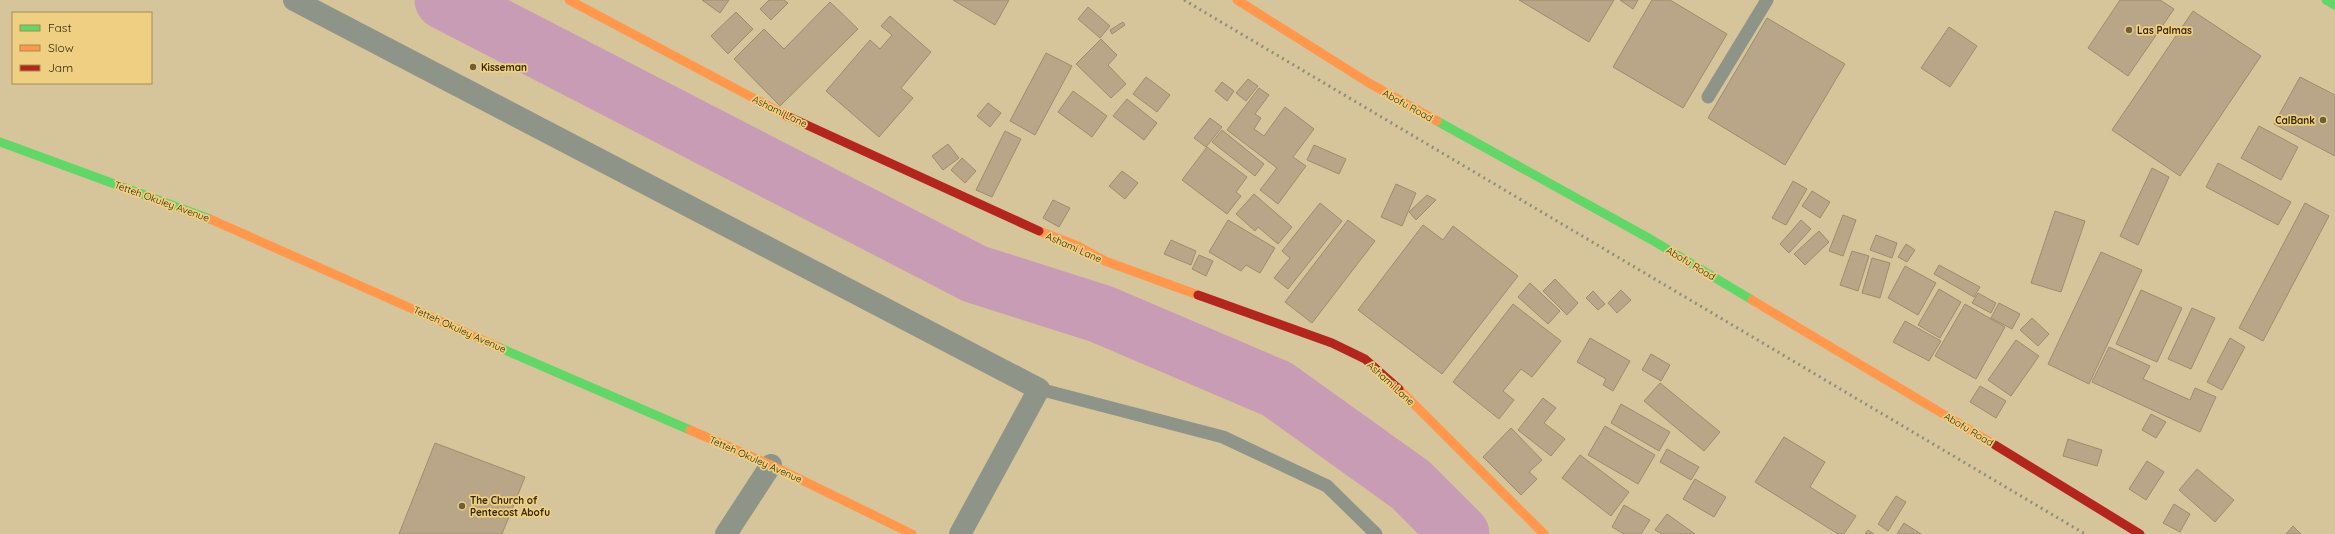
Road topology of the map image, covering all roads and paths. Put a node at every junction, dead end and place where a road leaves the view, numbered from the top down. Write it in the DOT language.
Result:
graph roads {
  1 [pos="294,0"];
  2 [pos="569,0"];
  3 [pos="1237,0"];
  4 [pos="1766,0"];
  5 [pos="2326,0"];
  6 [pos="2335,5"];
  7 [pos="1708,97"];
  8 [pos="0,142"];
  9 [pos="1039,389"];
  10 [pos="771,465"];
  11 [pos="726,534"];
  12 [pos="912,534"];
  13 [pos="960,534"];
  14 [pos="1376,534"];
  15 [pos="1544,534"];
  16 [pos="2140,534"];
  1 -- 9 [label="street"];
  2 -- 15 [label="main road, Ashami Lane"];
  3 -- 16 [label="main road, Abofu Road"];
  4 -- 7 [label="lane"];
  5 -- 6 [label="main road"];
  8 -- 10 [label="main road, Tetteh Okuley Avenue"];
  9 -- 13 [label="street"];
  9 -- 14 [label="lane"];
  10 -- 11 [label="street"];
  10 -- 12 [label="main road, Tetteh Okuley Avenue"];
}
